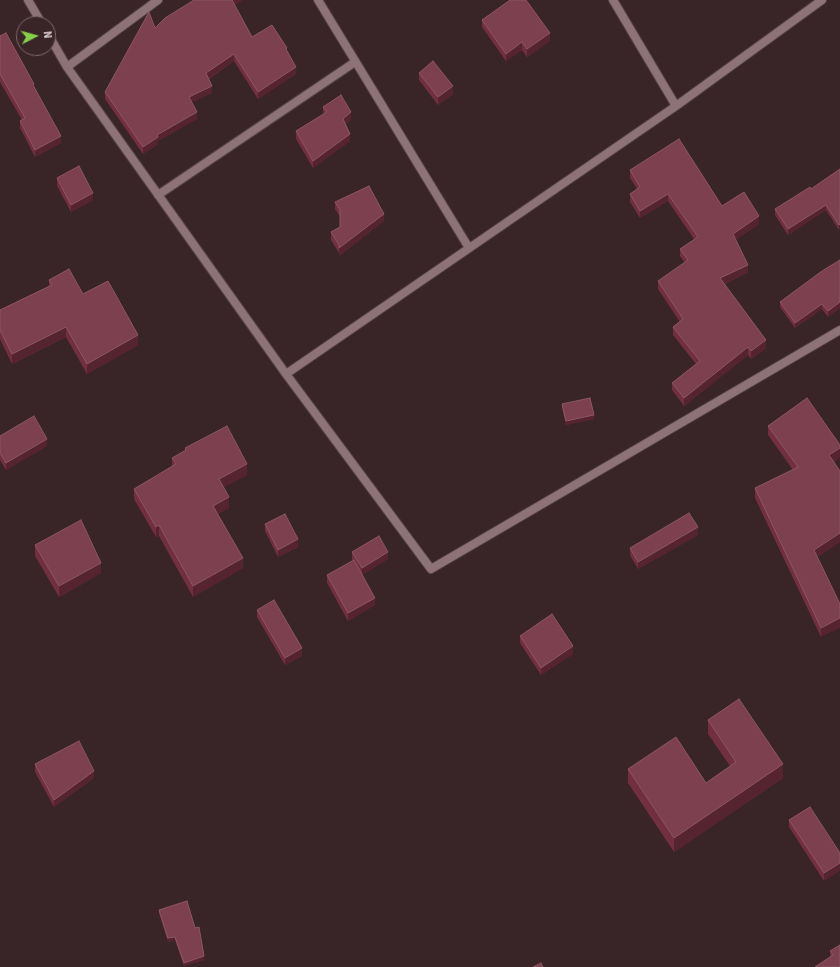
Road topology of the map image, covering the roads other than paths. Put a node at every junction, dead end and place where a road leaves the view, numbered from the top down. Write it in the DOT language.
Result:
graph roads {
  1 [pos="28,0"];
  2 [pos="158,0"];
  3 [pos="318,0"];
  4 [pos="613,0"];
  5 [pos="822,0"];
  6 [pos="37,16"];
  7 [pos="56,47"];
  8 [pos="355,62"];
  9 [pos="68,67"];
  10 [pos="676,106"];
  11 [pos="158,194"];
  12 [pos="469,248"];
  13 [pos="840,330"];
  14 [pos="286,374"];
  1 -- 6 [label="street"];
  2 -- 9 [label="street"];
  3 -- 8 [label="street"];
  4 -- 10 [label="street"];
  5 -- 10 [label="street"];
  7 -- 9 [label="street"];
  8 -- 11 [label="street"];
  8 -- 12 [label="street"];
  9 -- 11 [label="street"];
  10 -- 12 [label="street"];
  11 -- 14 [label="street"];
  12 -- 14 [label="street"];
  13 -- 14 [label="street"];
}
